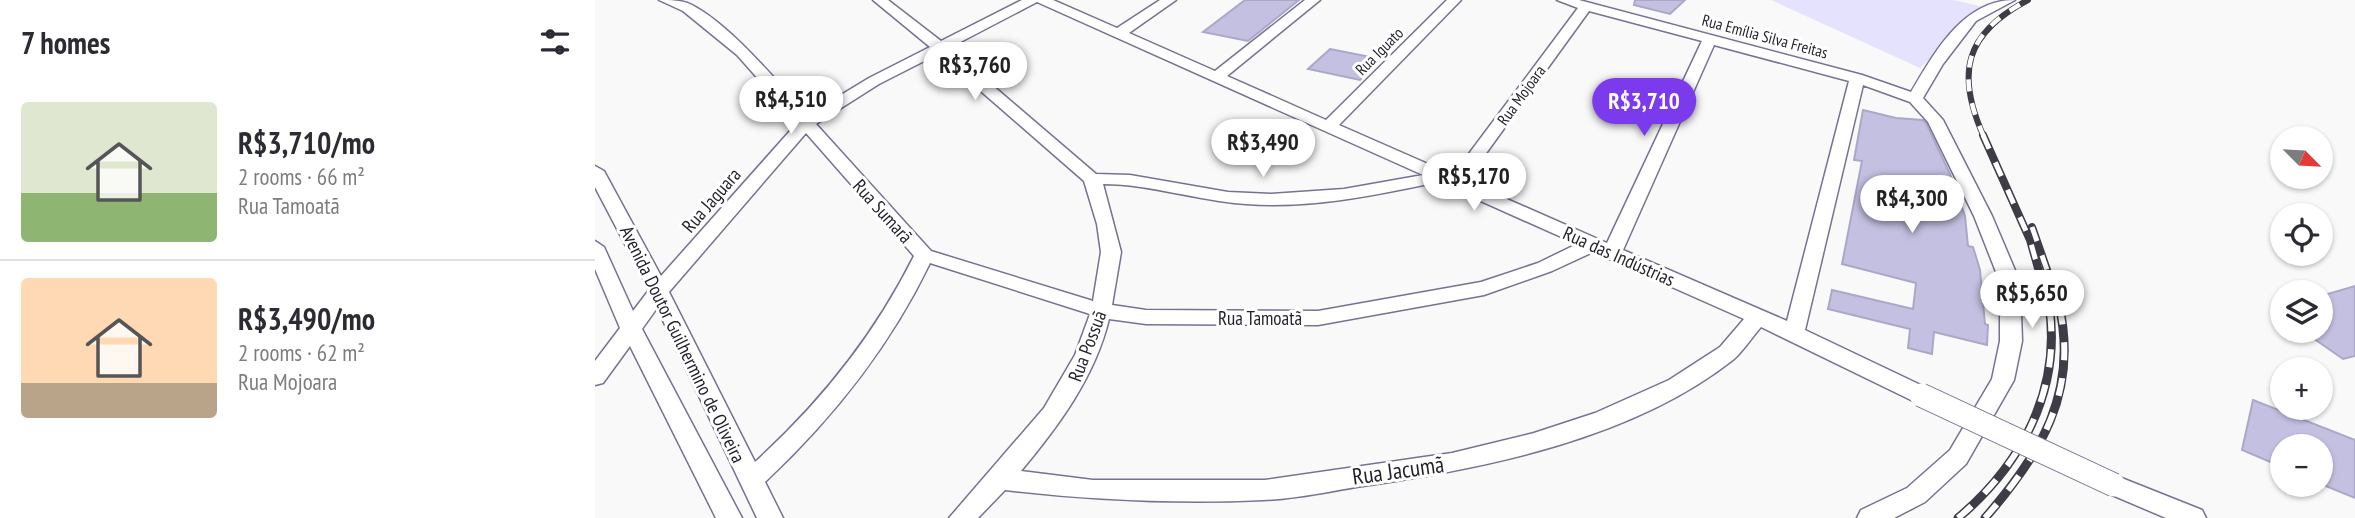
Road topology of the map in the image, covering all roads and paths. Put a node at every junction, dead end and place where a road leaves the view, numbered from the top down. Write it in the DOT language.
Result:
graph roads {
  1 [pos="666,0"];
  2 [pos="880,0"];
  3 [pos="1032,0"];
  4 [pos="1042,0"];
  5 [pos="1169,0"];
  6 [pos="1313,0"];
  7 [pos="1454,0"];
  8 [pos="1564,0"];
  9 [pos="2008,0"];
  10 [pos="1586,6"];
  11 [pos="1118,34"];
  12 [pos="1710,39"];
  13 [pos="939,47"];
  14 [pos="1217,77"];
  15 [pos="1857,78"];
  16 [pos="1915,99"];
  17 [pos="805,124"];
  18 [pos="1328,127"];
  19 [pos="595,171"];
  20 [pos="1092,179"];
  21 [pos="1447,181"];
  22 [pos="595,247"];
  23 [pos="1603,248"];
  24 [pos="924,255"];
  25 [pos="659,290"];
  26 [pos="1102,311"];
  27 [pos="1757,318"];
  28 [pos="631,328"];
  29 [pos="1794,333"];
  30 [pos="595,377"];
  31 [pos="1921,395"];
  32 [pos="1000,479"];
  33 [pos="750,481"];
  34 [pos="729,518"];
  35 [pos="770,518"];
  36 [pos="962,518"];
  37 [pos="1870,518"];
  38 [pos="2193,518"];
  1 -- 17 [label="street, Rua Sumarã"];
  2 -- 13 [label="street"];
  3 -- 13 [label="street, Rua Jaguara"];
  4 -- 11 [label="street, Rua das Indústrias"];
  5 -- 11 [label="street"];
  6 -- 14 [label="street"];
  7 -- 18 [label="street, Rua Iguato"];
  8 -- 10 [label="street, Rua Emília Silva Freitas"];
  9 -- 16 [label="street"];
  10 -- 12 [label="street, Rua Emília Silva Freitas"];
  10 -- 21 [label="street, Rua Mojoara"];
  11 -- 14 [label="street, Rua das Indústrias"];
  12 -- 15 [label="street, Rua Emília Silva Freitas"];
  12 -- 23 [label="street"];
  13 -- 17 [label="street, Rua Jaguara"];
  13 -- 20 [label="street"];
  14 -- 18 [label="street, Rua das Indústrias"];
  15 -- 16 [label="street, Rua Emília Silva Freitas"];
  15 -- 29 [label="street"];
  16 -- 37 [label="street"];
  17 -- 24 [label="street, Rua Sumarã"];
  17 -- 25 [label="street, Rua Jaguara"];
  18 -- 21 [label="street, Rua das Indústrias"];
  19 -- 25 [label="street, Avenida Doutor Guilhermino de Oliveira"];
  20 -- 21 [label="street"];
  20 -- 26 [label="street, Rua Possuã"];
  21 -- 23 [label="street, Rua das Indústrias"];
  22 -- 28 [label="street, Avenida Doutor Guilhermino de Oliveira"];
  23 -- 26 [label="street, Rua Tamoatã"];
  23 -- 27 [label="street, Rua das Indústrias"];
  24 -- 26 [label="street, Rua Tamoatã"];
  24 -- 33 [label="street, Rua Sumarã"];
  25 -- 28 [label="street, Rua Jaguara"];
  25 -- 33 [label="street, Avenida Doutor Guilhermino de Oliveira"];
  26 -- 32 [label="street, Rua Possuã"];
  27 -- 29 [label="street, Rua das Indústrias"];
  27 -- 32 [label="street, Rua Jacumã"];
  28 -- 30 [label="street, Rua Jaguara"];
  28 -- 34 [label="street, Avenida Doutor Guilhermino de Oliveira"];
  29 -- 31 [label="street, Rua das Indústrias"];
  31 -- 38 [label="street, Rua das Indústrias, bridge"];
  32 -- 36 [label="street, Rua Possuã"];
  33 -- 35 [label="street, Avenida Doutor Guilhermino de Oliveira"];
}
